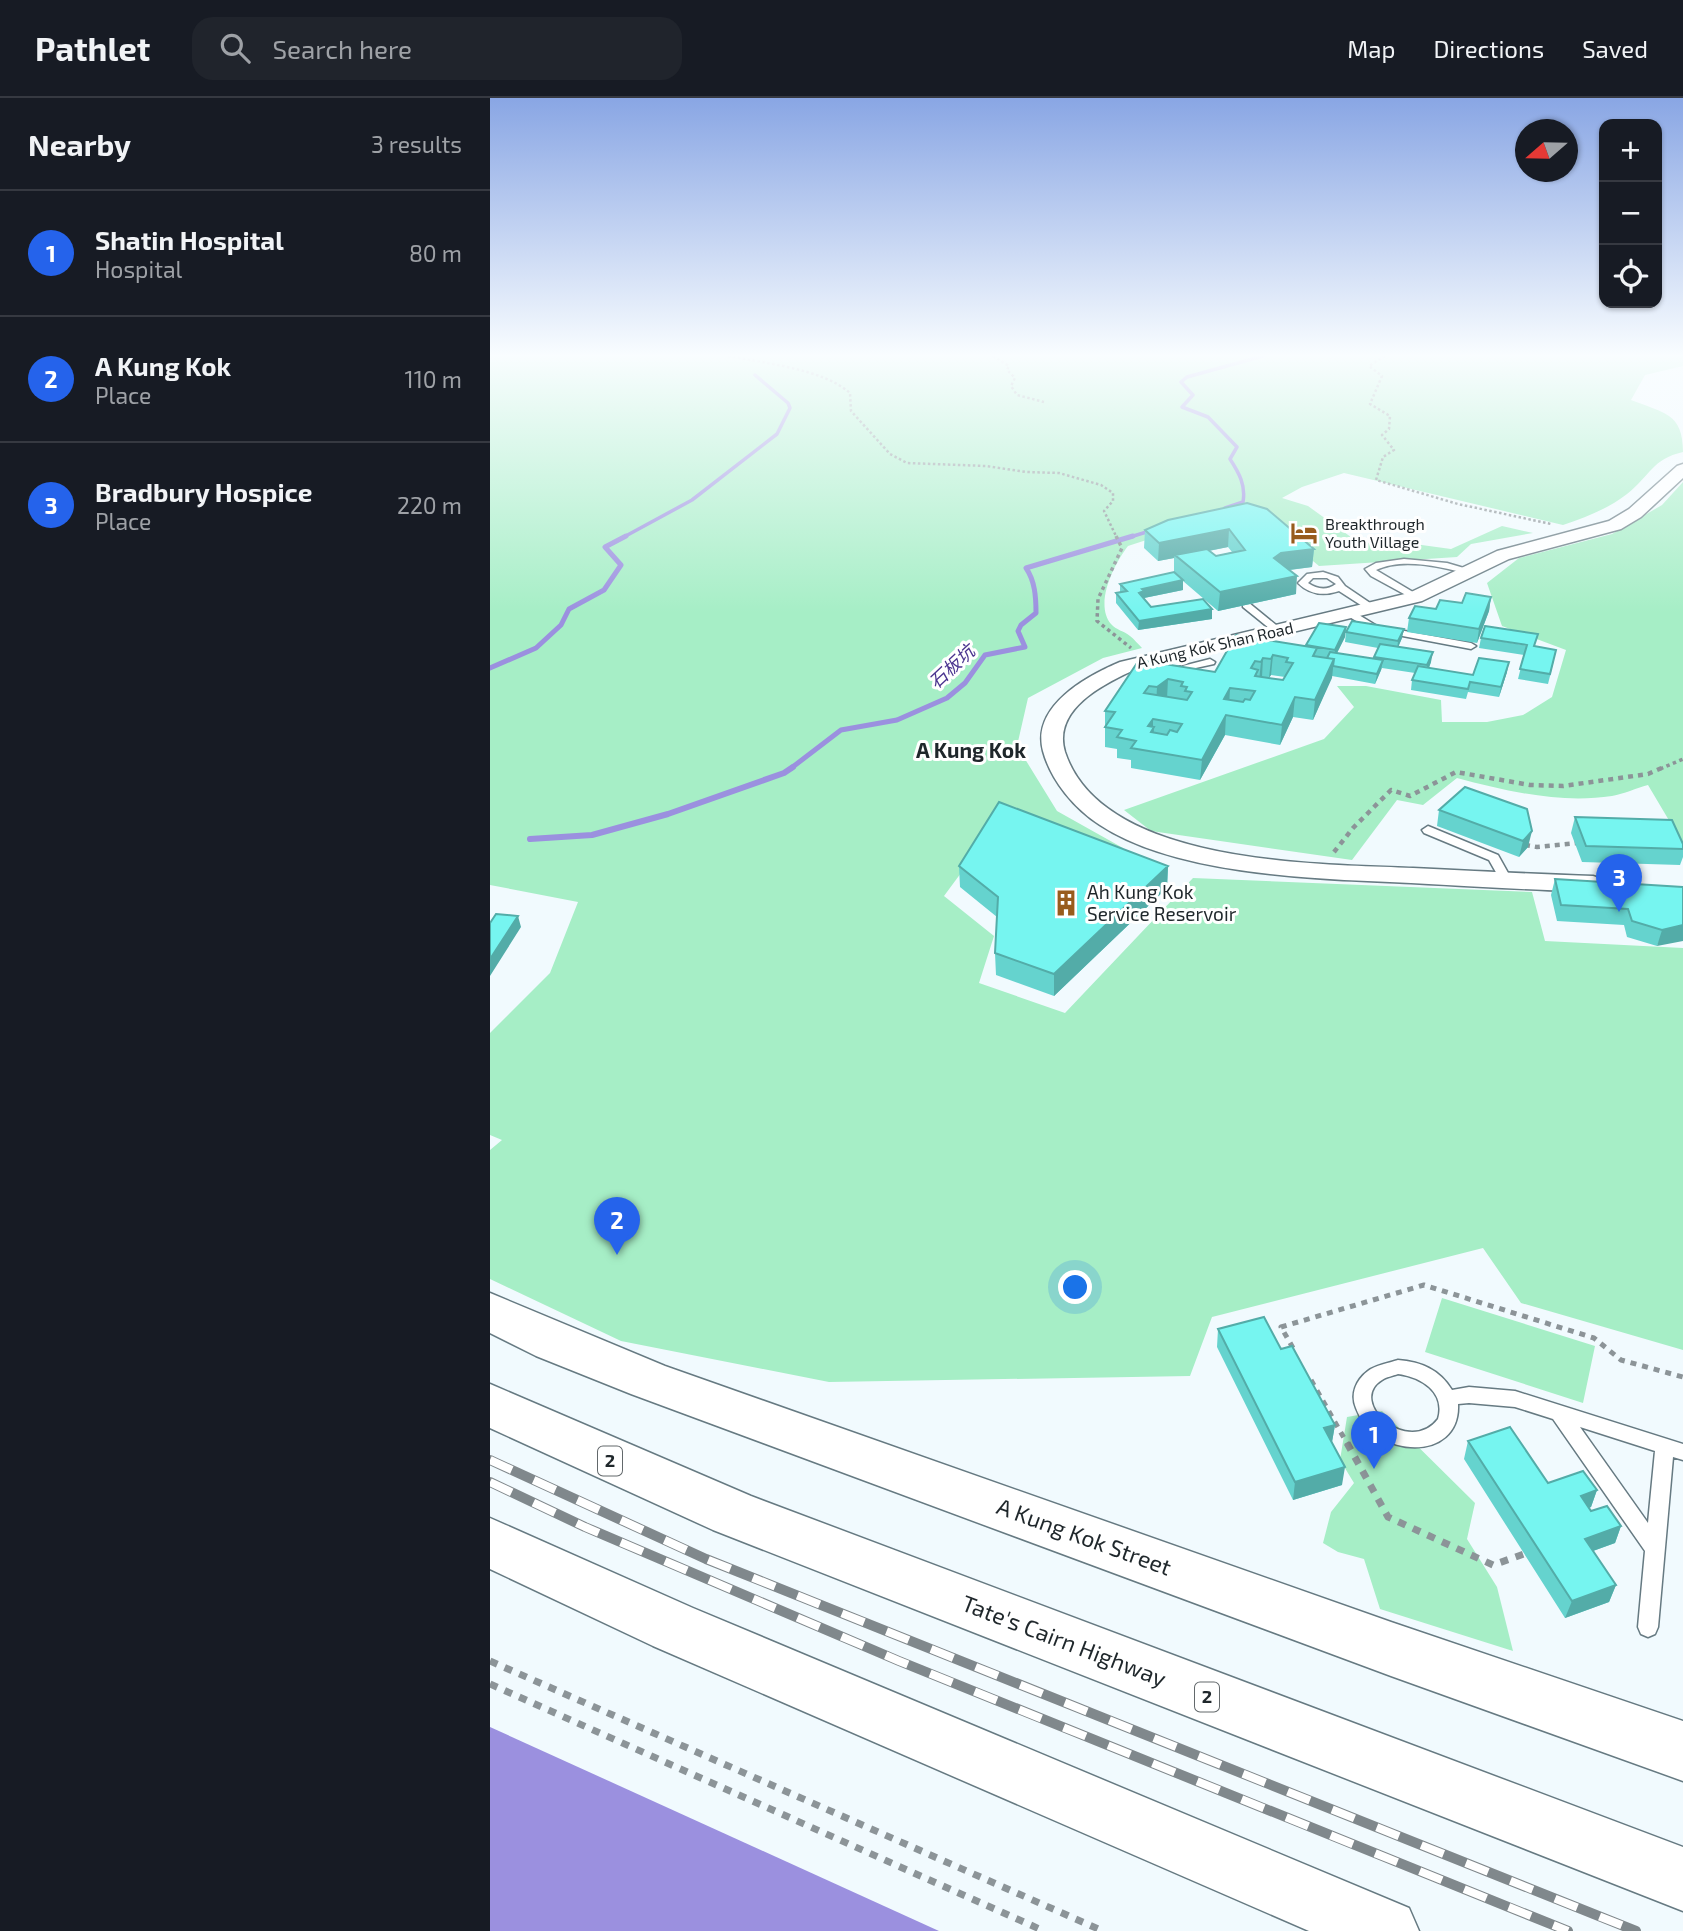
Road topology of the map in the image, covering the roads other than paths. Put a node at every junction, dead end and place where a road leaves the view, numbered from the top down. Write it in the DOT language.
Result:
graph roads {
  1 [pos="1683,469"];
  2 [pos="1469,571"];
  3 [pos="1340,587"];
  4 [pos="1415,597"];
  5 [pos="1246,605"];
  6 [pos="1373,609"];
  7 [pos="1350,614"];
  8 [pos="1278,631"];
  9 [pos="1471,646"];
  10 [pos="1151,658"];
  11 [pos="1210,662"];
  12 [pos="1428,830"];
  13 [pos="1506,880"];
  14 [pos="1615,885"];
  15 [pos="490,1312"];
  16 [pos="1448,1398"];
  17 [pos="490,1405"];
  18 [pos="1560,1414"];
  19 [pos="1674,1449"];
  20 [pos="490,1543"];
  21 [pos="1654,1547"];
  22 [pos="1648,1627"];
  23 [pos="1683,1751"];
  24 [pos="1683,1879"];
  25 [pos="1386,1931"];
  1 -- 2 [label="street, A Kung Kok Shan Road"];
  2 -- 4 [label="street, A Kung Kok Shan Road"];
  2 -- 4 [label="lane"];
  3 -- 6 [label="lane"];
  4 -- 6 [label="street, A Kung Kok Shan Road"];
  5 -- 8 [label="lane"];
  6 -- 7 [label="street, A Kung Kok Shan Road"];
  7 -- 8 [label="street, A Kung Kok Shan Road"];
  7 -- 9 [label="lane"];
  8 -- 10 [label="street, A Kung Kok Shan Road"];
  10 -- 11 [label="lane"];
  10 -- 13 [label="street, A Kung Kok Shan Road"];
  12 -- 13 [label="lane"];
  13 -- 14 [label="street, A Kung Kok Shan Road"];
  15 -- 23 [label="main road, A Kung Kok Street"];
  16 -- 16 [label="lane"];
  16 -- 18 [label="lane"];
  17 -- 24 [label="main road, Tate's Cairn Highway / 2"];
  18 -- 19 [label="lane"];
  18 -- 21 [label="lane"];
  19 -- 21 [label="lane"];
  20 -- 25 [label="main road"];
  21 -- 22 [label="lane"];
}
